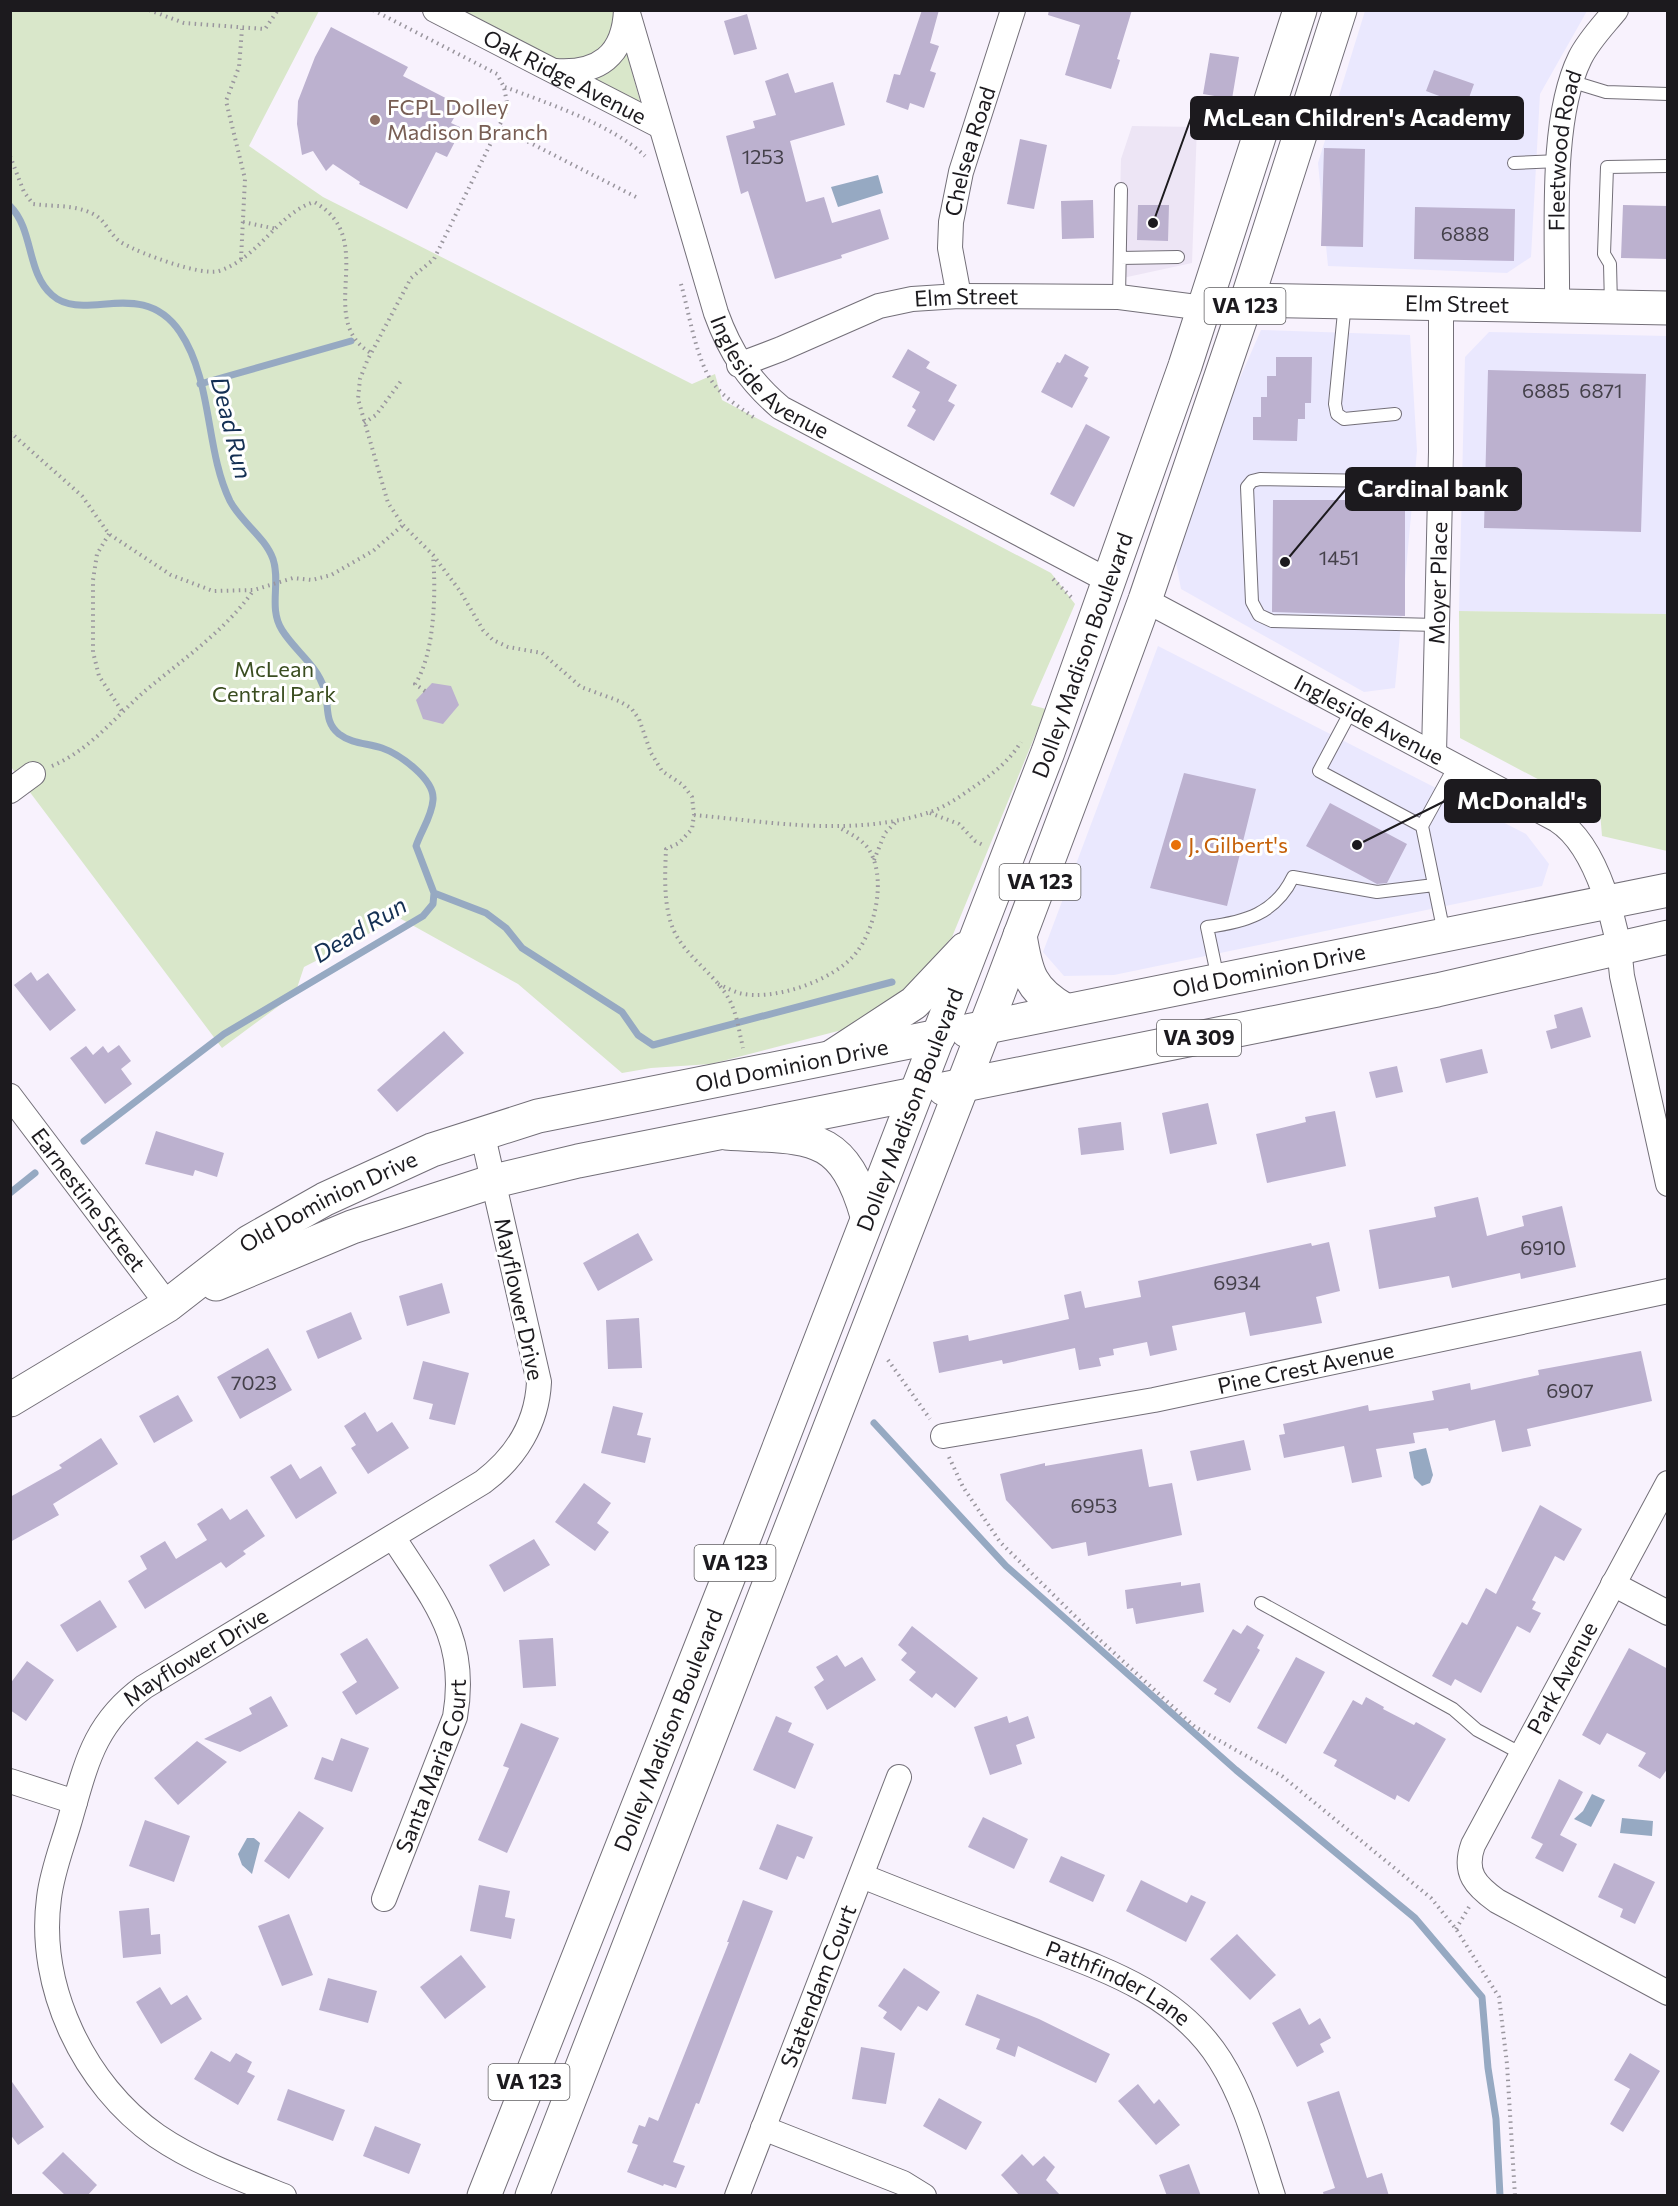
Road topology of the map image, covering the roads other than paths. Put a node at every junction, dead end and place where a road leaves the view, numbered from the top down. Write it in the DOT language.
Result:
graph roads {
  1 [pos="435,10"];
  2 [pos="626,10"];
  3 [pos="1012,10"];
  4 [pos="1300,10"];
  5 [pos="1340,10"];
  6 [pos="1616,10"];
  7 [pos="552,70"];
  8 [pos="1570,81"];
  9 [pos="1668,94"];
  10 [pos="660,126"];
  11 [pos="1559,161"];
  12 [pos="1514,163"];
  13 [pos="1668,166"];
  14 [pos="1121,189"];
  15 [pos="1178,257"];
  16 [pos="1120,258"];
  17 [pos="959,296"];
  18 [pos="1119,297"];
  19 [pos="1246,300"];
  20 [pos="1345,302"];
  21 [pos="1441,304"];
  22 [pos="1557,306"];
  23 [pos="1204,308"];
  24 [pos="1611,308"];
  25 [pos="1668,308"];
  26 [pos="739,365"];
  27 [pos="1395,414"];
  28 [pos="1440,482"];
  29 [pos="1129,528"];
  30 [pos="1109,581"];
  31 [pos="1145,600"];
  32 [pos="1437,624"];
  33 [pos="1112,689"];
  34 [pos="1351,711"];
  35 [pos="1444,760"];
  36 [pos="33,774"];
  37 [pos="10,791"];
  38 [pos="1422,826"];
  39 [pos="1434,885"];
  40 [pos="1668,890"];
  41 [pos="1606,902"];
  42 [pos="978,934"];
  43 [pos="1444,934"];
  44 [pos="1020,935"];
  45 [pos="1668,937"];
  46 [pos="1620,948"];
  47 [pos="1218,979"];
  48 [pos="1065,1010"];
  49 [pos="985,1028"];
  50 [pos="939,1036"];
  51 [pos="833,1056"];
  52 [pos="962,1085"];
  53 [pos="915,1094"];
  54 [pos="10,1096"];
  55 [pos="1660,1111"];
  56 [pos="482,1132"];
  57 [pos="726,1133"];
  58 [pos="494,1181"];
  59 [pos="1668,1184"];
  60 [pos="867,1216"];
  61 [pos="1668,1291"];
  62 [pos="168,1305"];
  63 [pos="10,1400"];
  64 [pos="943,1436"];
  65 [pos="1668,1483"];
  66 [pos="393,1537"];
  67 [pos="1613,1584"];
  68 [pos="1261,1603"];
  69 [pos="1668,1613"];
  70 [pos="1522,1754"];
  71 [pos="899,1777"];
  72 [pos="10,1781"];
  73 [pos="75,1802"];
  74 [pos="862,1876"];
  75 [pos="384,1899"];
  76 [pos="1668,1993"];
  77 [pos="763,2128"];
  78 [pos="256,2190"];
  79 [pos="284,2196"];
  80 [pos="484,2196"];
  81 [pos="532,2196"];
  82 [pos="737,2196"];
  83 [pos="924,2196"];
  84 [pos="1273,2196"];
  1 -- 7 [label="street, Oak Ridge Avenue"];
  2 -- 7 [label="street"];
  2 -- 10 [label="street, Ingleside Avenue"];
  3 -- 17 [label="street, Chelsea Road"];
  4 -- 23 [label="main road, Dolley Madison Boulevard / VA 123"];
  5 -- 19 [label="main road, Dolley Madison Boulevard / VA 123"];
  6 -- 8 [label="street, Fleetwood Road"];
  7 -- 10 [label="street, Oak Ridge Avenue"];
  8 -- 9 [label="lane"];
  8 -- 11 [label="street, Fleetwood Road"];
  10 -- 26 [label="street, Ingleside Avenue"];
  11 -- 12 [label="lane"];
  11 -- 22 [label="street, Fleetwood Road"];
  13 -- 24 [label="lane"];
  14 -- 16 [label="lane"];
  15 -- 16 [label="lane"];
  16 -- 18 [label="lane"];
  17 -- 18 [label="street, Elm Street"];
  17 -- 26 [label="street, Elm Street"];
  18 -- 23 [label="street, Elm Street"];
  19 -- 20 [label="main road, Elm Street"];
  19 -- 31 [label="main road, Dolley Madison Boulevard / VA 123"];
  20 -- 21 [label="main road, Elm Street"];
  20 -- 27 [label="lane"];
  21 -- 22 [label="main road, Elm Street"];
  21 -- 28 [label="street, Moyer Place"];
  22 -- 24 [label="main road, Elm Street"];
  23 -- 29 [label="main road, Dolley Madison Boulevard / VA 123"];
  24 -- 25 [label="main road, Elm Street"];
  26 -- 30 [label="street, Ingleside Avenue"];
  28 -- 32 [label="street, Moyer Place"];
  28 -- 32 [label="lane"];
  29 -- 30 [label="main road, Dolley Madison Boulevard / VA 123"];
  29 -- 31 [label="main road"];
  30 -- 33 [label="main road"];
  30 -- 42 [label="main road, Dolley Madison Boulevard / VA 123"];
  31 -- 33 [label="main road, Dolley Madison Boulevard / VA 123"];
  31 -- 34 [label="street, Ingleside Avenue"];
  32 -- 35 [label="street, Moyer Place"];
  33 -- 44 [label="main road, Dolley Madison Boulevard / VA 123"];
  34 -- 35 [label="street, Ingleside Avenue"];
  34 -- 38 [label="lane"];
  35 -- 38 [label="lane"];
  35 -- 41 [label="street, Ingleside Avenue"];
  36 -- 37 [label="street"];
  38 -- 39 [label="lane"];
  39 -- 43 [label="lane"];
  39 -- 47 [label="lane"];
  40 -- 41 [label="main road, Old Dominion Drive / VA 309"];
  41 -- 43 [label="main road, Old Dominion Drive / VA 309"];
  41 -- 46 [label="street, Ingleside Avenue"];
  42 -- 50 [label="main road, Dolley Madison Boulevard / VA 123"];
  42 -- 51 [label="main road"];
  43 -- 47 [label="main road, Old Dominion Drive / VA 309"];
  44 -- 48 [label="main road"];
  44 -- 49 [label="main road, Dolley Madison Boulevard / VA 123"];
  45 -- 46 [label="main road, Old Dominion Drive / VA 309"];
  46 -- 52 [label="main road, Old Dominion Drive / VA 309"];
  46 -- 55 [label="street"];
  47 -- 48 [label="main road, Old Dominion Drive / VA 309"];
  48 -- 49 [label="main road, Old Dominion Drive / VA 309"];
  49 -- 50 [label="main road, Old Dominion Drive / VA 309"];
  49 -- 52 [label="main road, Dolley Madison Boulevard / VA 123"];
  50 -- 51 [label="main road, Old Dominion Drive"];
  50 -- 53 [label="main road, Dolley Madison Boulevard / VA 123"];
  51 -- 56 [label="main road, Old Dominion Drive"];
  52 -- 53 [label="main road, Old Dominion Drive / VA 309"];
  52 -- 81 [label="main road, Dolley Madison Boulevard / VA 123"];
  53 -- 57 [label="main road, Old Dominion Drive"];
  53 -- 60 [label="main road, Dolley Madison Boulevard / VA 123"];
  54 -- 62 [label="street, Earnestine Street"];
  55 -- 59 [label="street"];
  56 -- 58 [label="street, Mayflower Drive"];
  56 -- 62 [label="main road, Old Dominion Drive"];
  57 -- 58 [label="main road, Old Dominion Drive"];
  57 -- 60 [label="main road"];
  58 -- 62 [label="main road, Old Dominion Drive"];
  58 -- 66 [label="street, Mayflower Drive"];
  60 -- 80 [label="main road, Dolley Madison Boulevard / VA 123"];
  61 -- 64 [label="street, Pine Crest Avenue"];
  62 -- 63 [label="main road, Old Dominion Drive"];
  65 -- 67 [label="street, Park Avenue"];
  66 -- 73 [label="street, Mayflower Drive"];
  66 -- 75 [label="street, Santa Maria Court"];
  67 -- 69 [label="street"];
  67 -- 70 [label="street, Park Avenue"];
  68 -- 70 [label="lane"];
  70 -- 76 [label="street, Park Avenue"];
  71 -- 74 [label="street, Statendam Court"];
  72 -- 73 [label="street"];
  73 -- 78 [label="street, Mayflower Drive"];
  74 -- 77 [label="street, Statendam Court"];
  74 -- 84 [label="street, Pathfinder Lane"];
  77 -- 82 [label="street, Statendam Court"];
  77 -- 83 [label="street"];
  78 -- 79 [label="street, Mayflower Drive"];
}
